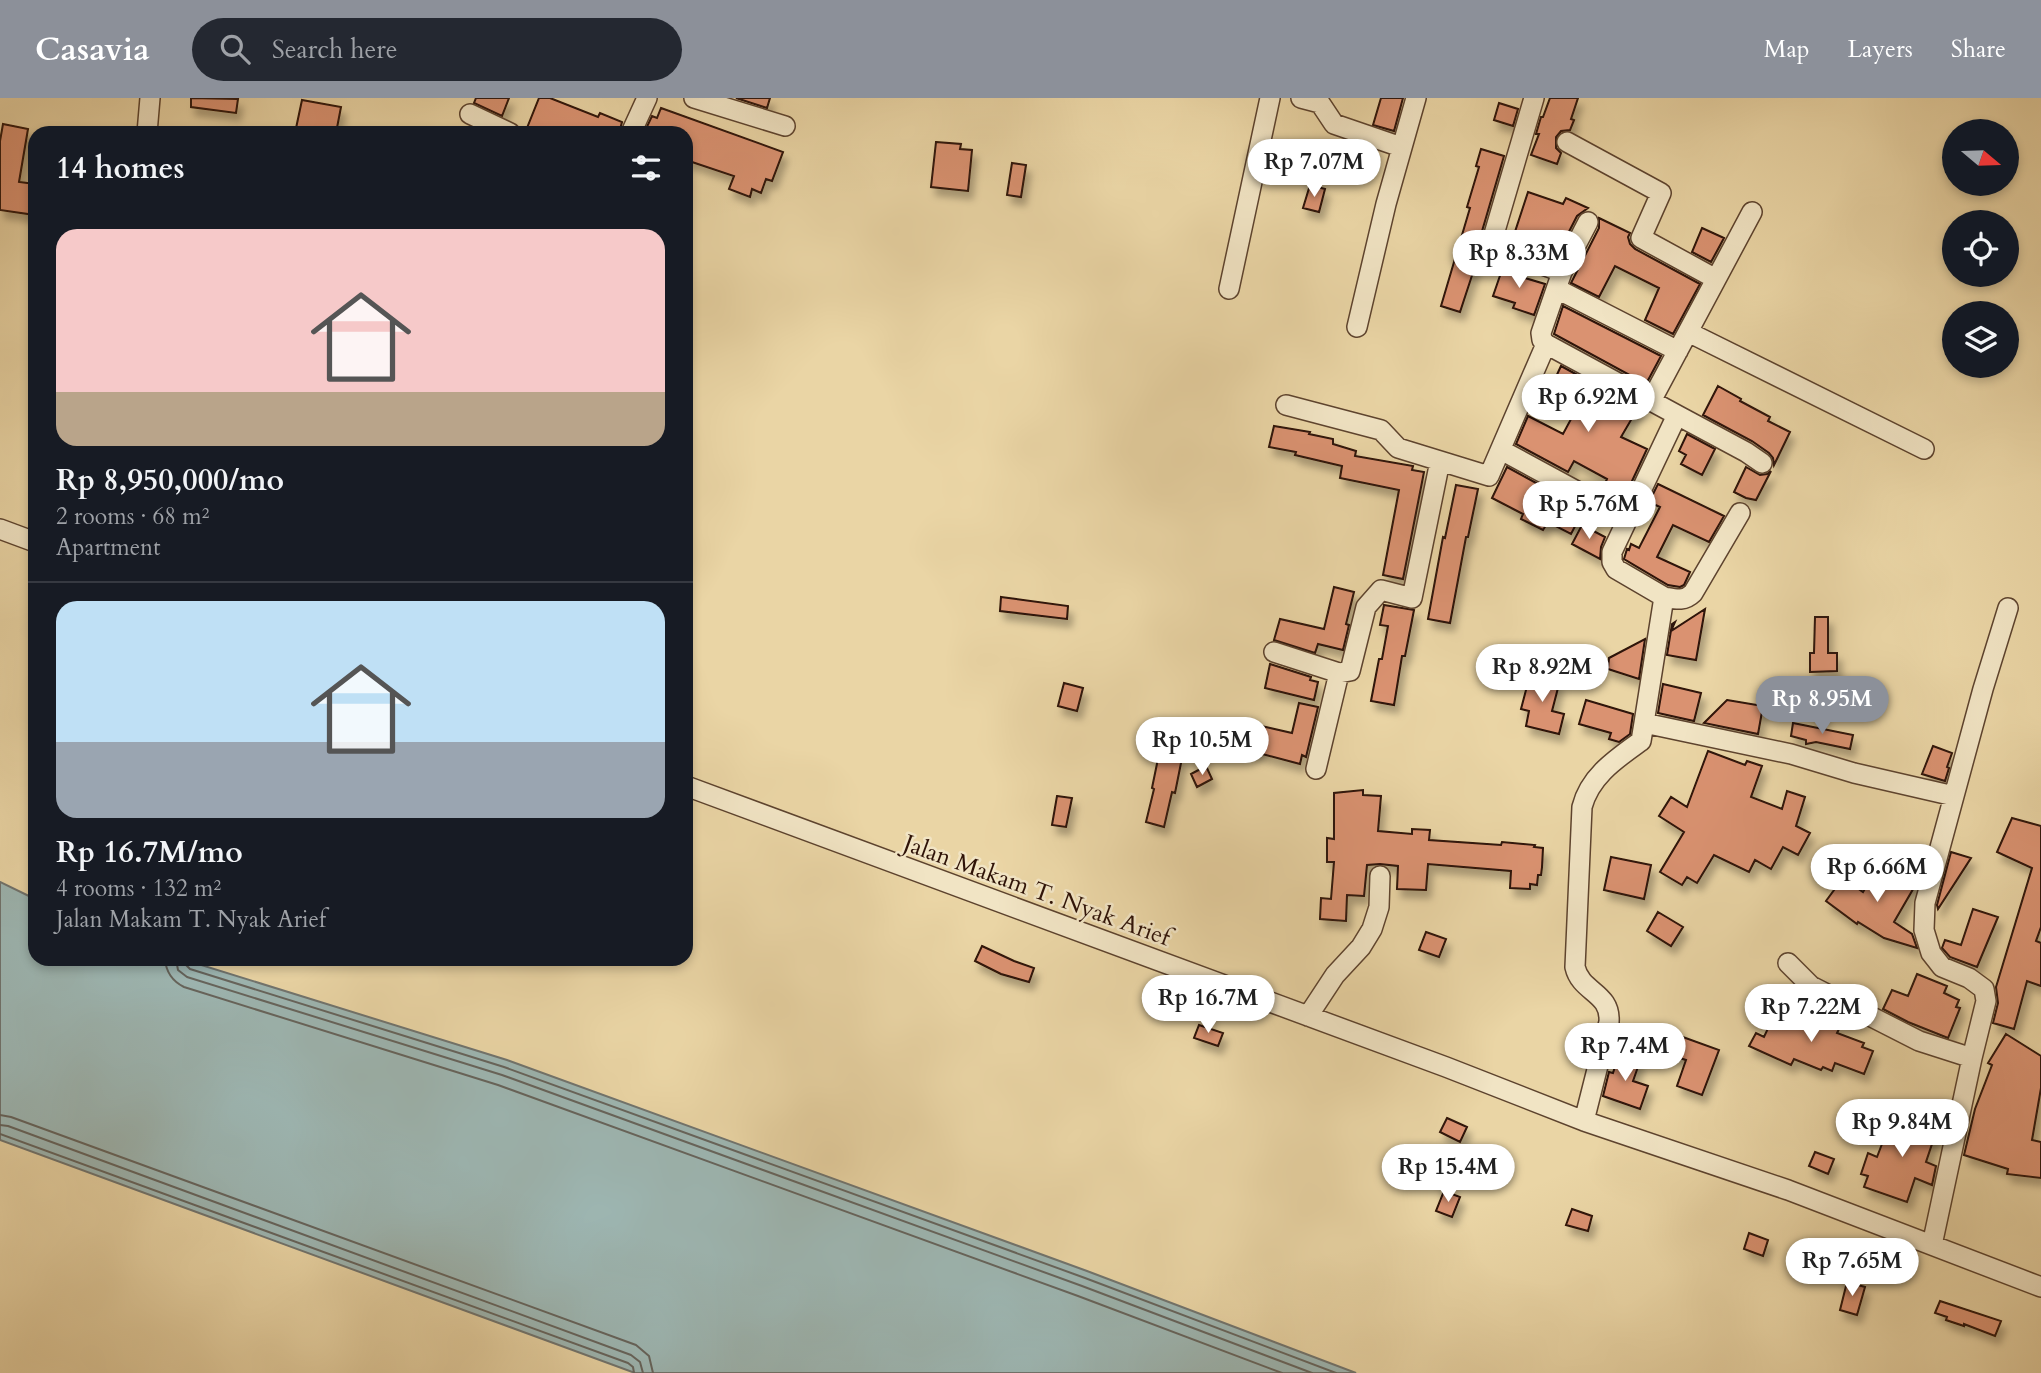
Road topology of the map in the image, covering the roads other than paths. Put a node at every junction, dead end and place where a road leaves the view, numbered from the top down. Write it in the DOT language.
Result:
graph roads {
  1 [pos="149,98"];
  2 [pos="647,98"];
  3 [pos="694,98"];
  4 [pos="1270,98"];
  5 [pos="1301,98"];
  6 [pos="1416,98"];
  7 [pos="1534,98"];
  8 [pos="470,114"];
  9 [pos="147,126"];
  10 [pos="495,126"];
  11 [pos="634,126"];
  12 [pos="785,126"];
  13 [pos="1567,142"];
  14 [pos="1401,147"];
  15 [pos="1752,212"];
  16 [pos="1588,222"];
  17 [pos="1716,279"];
  18 [pos="1560,281"];
  19 [pos="1229,289"];
  20 [pos="1357,327"];
  21 [pos="1688,332"];
  22 [pos="1546,344"];
  23 [pos="1678,351"];
  24 [pos="1651,401"];
  25 [pos="1286,405"];
  26 [pos="1677,415"];
  27 [pos="1924,449"];
  28 [pos="1501,450"];
  29 [pos="1440,461"];
  30 [pos="1762,463"];
  31 [pos="1584,495"];
  32 [pos="1740,513"];
  33 [pos="0,529"];
  34 [pos="28,539"];
  35 [pos="1664,597"];
  36 [pos="2008,608"];
  37 [pos="1274,652"];
  38 [pos="1339,673"];
  39 [pos="1644,723"];
  40 [pos="1316,769"];
  41 [pos="693,789"];
  42 [pos="1954,796"];
  43 [pos="1380,876"];
  44 [pos="1788,963"];
  45 [pos="1308,1016"];
  46 [pos="1972,1058"];
  47 [pos="1584,1121"];
  48 [pos="1932,1245"];
  49 [pos="2041,1287"];
  1 -- 9 [label="street"];
  2 -- 11 [label="street"];
  3 -- 12 [label="street"];
  4 -- 19 [label="street"];
  5 -- 14 [label="street"];
  6 -- 14 [label="street"];
  7 -- 18 [label="street"];
  8 -- 10 [label="street"];
  13 -- 17 [label="street"];
  14 -- 20 [label="street"];
  15 -- 17 [label="street"];
  16 -- 18 [label="street"];
  17 -- 21 [label="street"];
  18 -- 22 [label="street"];
  18 -- 23 [label="street"];
  21 -- 23 [label="street"];
  21 -- 27 [label="street"];
  22 -- 24 [label="street"];
  22 -- 28 [label="street"];
  23 -- 24 [label="street"];
  24 -- 26 [label="street"];
  25 -- 29 [label="street"];
  26 -- 30 [label="street"];
  26 -- 35 [label="street"];
  28 -- 29 [label="street"];
  28 -- 31 [label="street"];
  29 -- 38 [label="street"];
  32 -- 35 [label="street"];
  33 -- 34 [label="street"];
  35 -- 39 [label="street"];
  36 -- 42 [label="street"];
  37 -- 38 [label="street"];
  38 -- 40 [label="street"];
  39 -- 42 [label="street"];
  39 -- 47 [label="street"];
  41 -- 45 [label="street, Jalan Makam T. Nyak Arief"];
  42 -- 46 [label="street"];
  43 -- 45 [label="street"];
  44 -- 46 [label="street"];
  45 -- 47 [label="street, Jalan Makam T. Nyak Arief"];
  46 -- 48 [label="street"];
  47 -- 48 [label="street, Jalan Makam T. Nyak Arief"];
  48 -- 49 [label="street, Jalan Makam T. Nyak Arief"];
}
